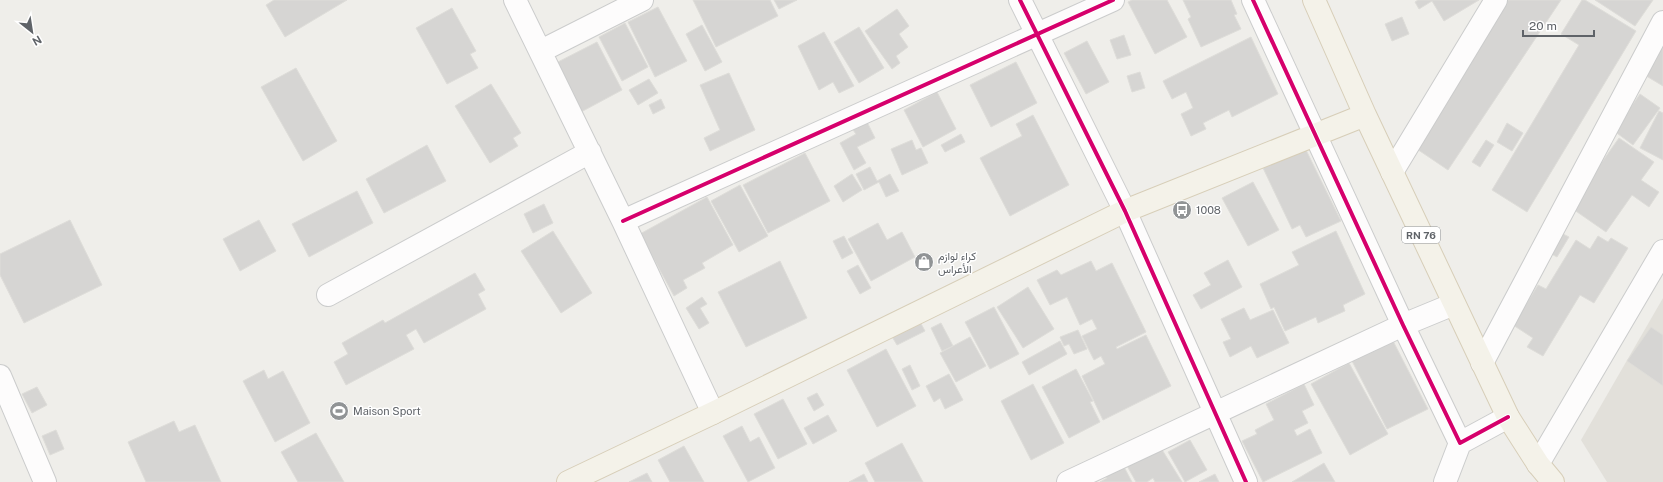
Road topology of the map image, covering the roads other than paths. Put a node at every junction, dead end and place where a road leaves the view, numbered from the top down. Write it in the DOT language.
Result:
graph roads {
  1 [pos="515,0"];
  2 [pos="642,0"];
  3 [pos="1020,0"];
  4 [pos="1113,0"];
  5 [pos="1253,0"];
  6 [pos="1314,0"];
  7 [pos="1496,0"];
  8 [pos="1663,22"];
  9 [pos="1037,34"];
  10 [pos="541,51"];
  11 [pos="1365,115"];
  12 [pos="1315,135"];
  13 [pos="590,152"];
  14 [pos="1392,172"];
  15 [pos="1125,211"];
  16 [pos="623,221"];
  17 [pos="1663,251"];
  18 [pos="328,295"];
  19 [pos="1454,304"];
  20 [pos="1403,326"];
  21 [pos="1482,363"];
  22 [pos="0,376"];
  23 [pos="713,413"];
  24 [pos="1214,415"];
  25 [pos="1508,417"];
  26 [pos="1460,443"];
  27 [pos="1541,473"];
  28 [pos="45,482"];
  29 [pos="568,482"];
  30 [pos="1068,482"];
  31 [pos="1246,482"];
  32 [pos="1445,482"];
  33 [pos="1553,482"];
  1 -- 10 [label="street"];
  2 -- 10 [label="street"];
  3 -- 9 [label="street"];
  4 -- 9 [label="street"];
  5 -- 12 [label="street"];
  6 -- 11 [label="main road, RN 76"];
  7 -- 14 [label="street"];
  8 -- 21 [label="street"];
  9 -- 15 [label="street"];
  9 -- 16 [label="street"];
  10 -- 13 [label="street"];
  11 -- 12 [label="main road"];
  11 -- 14 [label="main road, RN 76"];
  12 -- 15 [label="main road"];
  12 -- 20 [label="street"];
  13 -- 16 [label="street"];
  13 -- 18 [label="street"];
  14 -- 19 [label="main road, RN 76"];
  15 -- 23 [label="main road"];
  15 -- 24 [label="street"];
  16 -- 23 [label="street"];
  17 -- 27 [label="street"];
  19 -- 20 [label="street"];
  19 -- 21 [label="main road, RN 76"];
  20 -- 24 [label="street"];
  20 -- 26 [label="street"];
  21 -- 25 [label="main road, RN 76"];
  22 -- 28 [label="street"];
  23 -- 29 [label="main road"];
  24 -- 30 [label="street"];
  24 -- 31 [label="street"];
  25 -- 26 [label="street"];
  25 -- 27 [label="main road, RN 76"];
  26 -- 32 [label="street"];
  27 -- 33 [label="main road, RN 76"];
}
